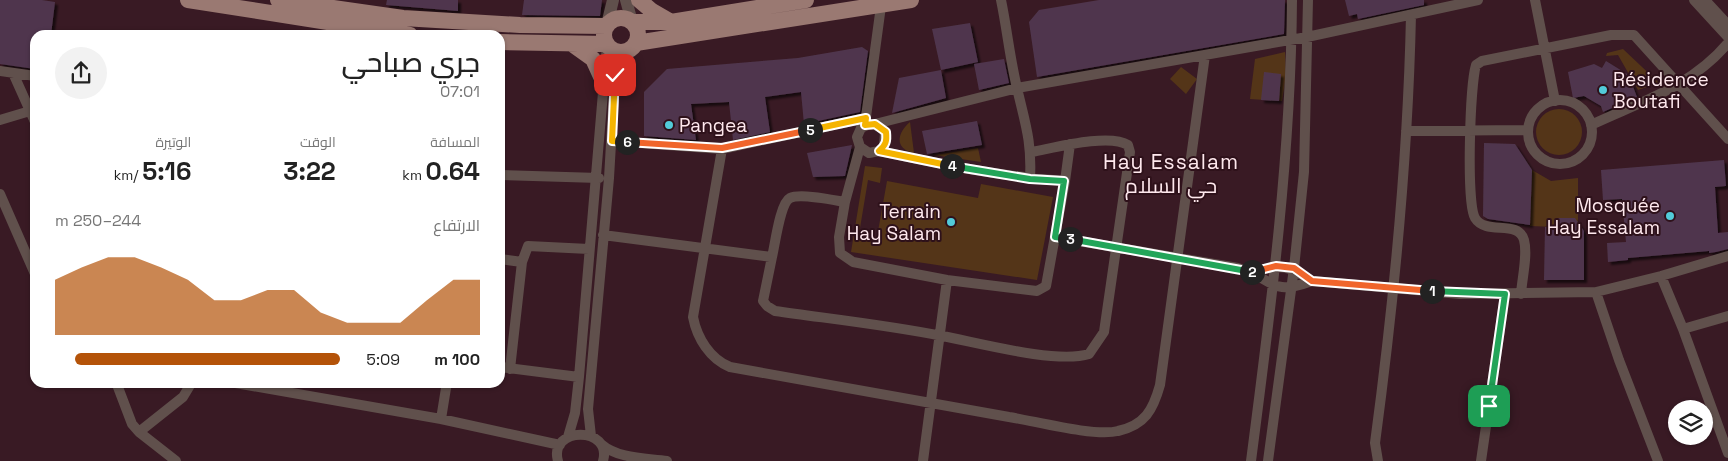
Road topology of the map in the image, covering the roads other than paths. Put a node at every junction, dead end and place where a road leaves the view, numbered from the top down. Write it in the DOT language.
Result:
graph roads {
  1 [pos="188,0"];
  2 [pos="278,0"];
  3 [pos="613,0"];
  4 [pos="626,0"];
  5 [pos="639,0"];
  6 [pos="806,0"];
  7 [pos="911,0"];
  8 [pos="1001,0"];
  9 [pos="1292,0"];
  10 [pos="1308,0"];
  11 [pos="1478,0"];
  12 [pos="1536,0"];
  13 [pos="1694,0"];
  14 [pos="1705,0"];
  15 [pos="881,6"];
  16 [pos="1411,15"];
  17 [pos="633,22"];
  18 [pos="671,22"];
  19 [pos="1728,25"];
  20 [pos="607,26"];
  21 [pos="331,30"];
  22 [pos="1307,37"];
  23 [pos="1728,37"];
  24 [pos="1292,39"];
  25 [pos="505,42"];
  26 [pos="636,43"];
  27 [pos="1728,43"];
  28 [pos="572,44"];
  29 [pos="607,45"];
  30 [pos="1544,48"];
  31 [pos="622,52"];
  32 [pos="1205,55"];
  33 [pos="0,71"];
  34 [pos="13,73"];
  35 [pos="30,75"];
  36 [pos="603,81"];
  37 [pos="1680,85"];
  38 [pos="1017,88"];
  39 [pos="1555,101"];
  40 [pos="30,110"];
  41 [pos="0,120"];
  42 [pos="869,122"];
  43 [pos="1591,125"];
  44 [pos="1528,130"];
  45 [pos="1471,131"];
  46 [pos="1406,132"];
  47 [pos="1728,139"];
  48 [pos="612,141"];
  49 [pos="1070,144"];
  50 [pos="860,147"];
  51 [pos="722,148"];
  52 [pos="879,151"];
  53 [pos="1032,152"];
  54 [pos="505,175"];
  55 [pos="594,178"];
  56 [pos="609,178"];
  57 [pos="1030,179"];
  58 [pos="1064,181"];
  59 [pos="0,194"];
  60 [pos="845,202"];
  61 [pos="5,221"];
  62 [pos="603,235"];
  63 [pos="1055,237"];
  64 [pos="1116,247"];
  65 [pos="589,249"];
  66 [pos="703,249"];
  67 [pos="1728,256"];
  68 [pos="772,257"];
  69 [pos="1178,257"];
  70 [pos="505,260"];
  71 [pos="522,262"];
  72 [pos="30,265"];
  73 [pos="1276,266"];
  74 [pos="1294,268"];
  75 [pos="1254,272"];
  76 [pos="1661,276"];
  77 [pos="947,280"];
  78 [pos="1312,281"];
  79 [pos="1273,286"];
  80 [pos="1291,288"];
  81 [pos="1394,288"];
  82 [pos="1596,292"];
  83 [pos="1505,294"];
  84 [pos="1521,294"];
  85 [pos="1728,316"];
  86 [pos="1683,329"];
  87 [pos="941,335"];
  88 [pos="505,368"];
  89 [pos="579,377"];
  90 [pos="118,388"];
  91 [pos="188,388"];
  92 [pos="285,388"];
  93 [pos="446,388"];
  94 [pos="932,402"];
  95 [pos="441,419"];
  96 [pos="138,432"];
  97 [pos="591,436"];
  98 [pos="568,437"];
  99 [pos="601,444"];
  100 [pos="560,445"];
  101 [pos="1728,452"];
  102 [pos="176,461"];
  103 [pos="558,461"];
  104 [pos="603,461"];
  105 [pos="667,461"];
  106 [pos="924,461"];
  107 [pos="1251,461"];
  108 [pos="1268,461"];
  109 [pos="1378,461"];
  110 [pos="1481,461"];
  111 [pos="1658,461"];
  1 -- 21 [label="main road"];
  2 -- 20 [label="main road"];
  3 -- 20 [label="street"];
  4 -- 17 [label="street"];
  5 -- 18 [label="main road"];
  6 -- 18 [label="main road"];
  7 -- 15 [label="main road"];
  8 -- 38 [label="street"];
  9 -- 24 [label="street"];
  10 -- 22 [label="street"];
  11 -- 16 [label="street"];
  12 -- 30 [label="street"];
  13 -- 23 [label="street"];
  14 -- 19 [label="street"];
  15 -- 26 [label="main road"];
  15 -- 42 [label="street"];
  16 -- 22 [label="street"];
  16 -- 46 [label="street"];
  17 -- 18 [label="main road"];
  17 -- 20 [label="main road"];
  17 -- 26 [label="main road"];
  20 -- 29 [label="main road"];
  22 -- 24 [label="street"];
  22 -- 74 [label="street"];
  24 -- 32 [label="street"];
  24 -- 73 [label="street"];
  25 -- 28 [label="main road"];
  26 -- 31 [label="main road"];
  27 -- 37 [label="street"];
  28 -- 29 [label="main road"];
  28 -- 36 [label="main road"];
  29 -- 31 [label="main road"];
  29 -- 36 [label="street"];
  30 -- 37 [label="street"];
  30 -- 39 [label="street"];
  30 -- 45 [label="street"];
  31 -- 48 [label="street"];
  32 -- 38 [label="street"];
  32 -- 69 [label="street"];
  33 -- 34 [label="street"];
  34 -- 35 [label="street"];
  34 -- 40 [label="street"];
  36 -- 55 [label="street"];
  37 -- 43 [label="street"];
  37 -- 47 [label="street"];
  38 -- 42 [label="street"];
  38 -- 53 [label="street"];
  39 -- 43 [label="street"];
  39 -- 44 [label="street"];
  40 -- 41 [label="street"];
  42 -- 50 [label="street"];
  42 -- 51 [label="street"];
  42 -- 52 [label="street"];
  43 -- 44 [label="street"];
  44 -- 45 [label="street"];
  45 -- 46 [label="street"];
  45 -- 84 [label="street"];
  46 -- 81 [label="street"];
  48 -- 51 [label="street"];
  48 -- 56 [label="street"];
  49 -- 53 [label="street"];
  49 -- 58 [label="street"];
  49 -- 64 [label="street"];
  50 -- 52 [label="street"];
  50 -- 60 [label="street"];
  51 -- 66 [label="street"];
  52 -- 57 [label="street"];
  53 -- 57 [label="street"];
  54 -- 55 [label="street"];
  55 -- 56 [label="street"];
  55 -- 65 [label="street"];
  56 -- 62 [label="street"];
  57 -- 58 [label="street"];
  58 -- 63 [label="street"];
  59 -- 61 [label="street"];
  60 -- 68 [label="street"];
  60 -- 77 [label="street"];
  61 -- 72 [label="street"];
  62 -- 66 [label="street"];
  62 -- 97 [label="street"];
  63 -- 64 [label="street"];
  63 -- 77 [label="street"];
  64 -- 69 [label="street"];
  64 -- 87 [label="street"];
  65 -- 71 [label="street"];
  65 -- 89 [label="street"];
  66 -- 68 [label="street"];
  66 -- 94 [label="street"];
  67 -- 76 [label="street"];
  68 -- 87 [label="street"];
  69 -- 75 [label="street"];
  69 -- 94 [label="street"];
  70 -- 71 [label="street"];
  71 -- 88 [label="street"];
  73 -- 74 [label="street"];
  73 -- 75 [label="street"];
  73 -- 79 [label="street"];
  74 -- 78 [label="street"];
  74 -- 80 [label="street"];
  75 -- 79 [label="street"];
  76 -- 82 [label="street"];
  76 -- 86 [label="street"];
  77 -- 87 [label="street"];
  78 -- 80 [label="street"];
  78 -- 81 [label="street"];
  79 -- 80 [label="street"];
  79 -- 107 [label="street"];
  80 -- 108 [label="street"];
  81 -- 83 [label="street"];
  81 -- 109 [label="street"];
  82 -- 84 [label="street"];
  82 -- 111 [label="street"];
  83 -- 84 [label="street"];
  83 -- 110 [label="street"];
  85 -- 86 [label="street"];
  86 -- 101 [label="street"];
  87 -- 94 [label="street"];
  88 -- 89 [label="street"];
  89 -- 98 [label="street"];
  90 -- 96 [label="street"];
  91 -- 96 [label="street"];
  92 -- 95 [label="street"];
  93 -- 95 [label="street"];
  94 -- 106 [label="street"];
  95 -- 100 [label="street"];
  96 -- 102 [label="street"];
  97 -- 98 [label="street"];
  97 -- 99 [label="street"];
  98 -- 100 [label="street"];
  99 -- 104 [label="street"];
  99 -- 105 [label="street"];
  100 -- 103 [label="street"];
}
